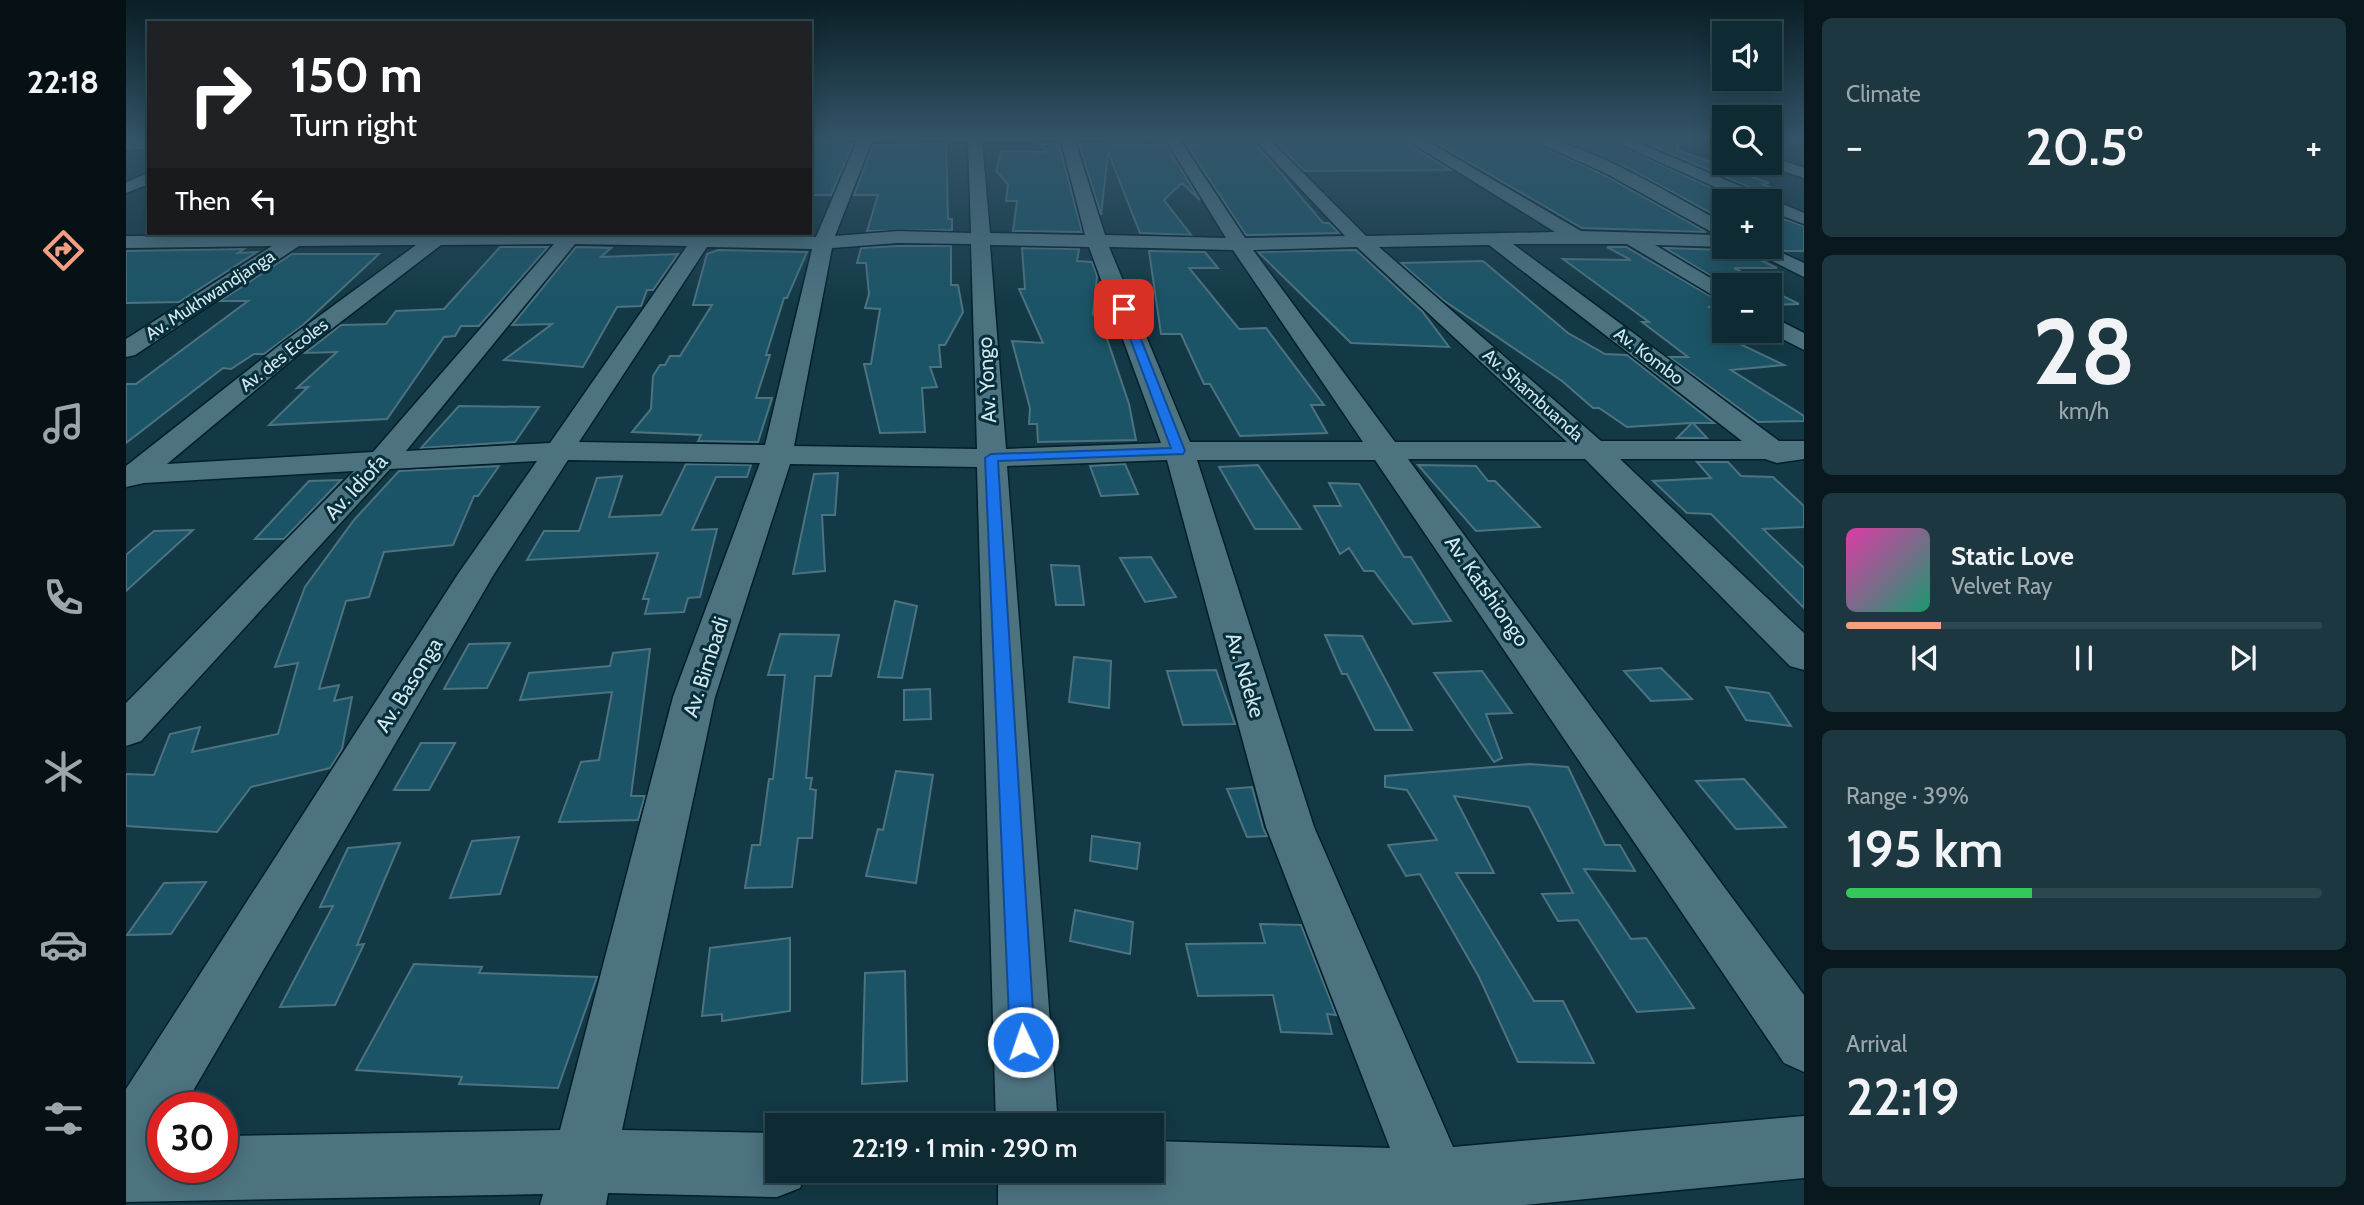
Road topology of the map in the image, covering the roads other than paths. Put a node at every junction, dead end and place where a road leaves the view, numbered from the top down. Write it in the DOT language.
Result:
graph roads {
  1 [pos="843,193"];
  2 [pos="978,193"];
  3 [pos="1083,193"];
  4 [pos="1207,193"];
  5 [pos="1314,193"];
  6 [pos="1503,193"];
  7 [pos="1654,193"];
  8 [pos="1782,210"];
  9 [pos="1804,219"];
  10 [pos="1712,225"];
  11 [pos="441,236"];
  12 [pos="571,236"];
  13 [pos="704,236"];
  14 [pos="981,237"];
  15 [pos="1577,237"];
  16 [pos="144,238"];
  17 [pos="1096,239"];
  18 [pos="1494,239"];
  19 [pos="295,240"];
  20 [pos="1633,240"];
  21 [pos="1712,241"];
  22 [pos="1361,242"];
  23 [pos="1782,242"];
  24 [pos="1792,242"];
  25 [pos="823,243"];
  26 [pos="1239,244"];
  27 [pos="126,252"];
  28 [pos="1779,259"];
  29 [pos="1804,271"];
  30 [pos="1712,288"];
  31 [pos="1782,330"];
  32 [pos="1804,343"];
  33 [pos="126,350"];
  34 [pos="1772,450"];
  35 [pos="1804,450"];
  36 [pos="560,451"];
  37 [pos="1179,451"];
  38 [pos="1389,451"];
  39 [pos="1594,451"];
  40 [pos="778,454"];
  41 [pos="384,458"];
  42 [pos="991,458"];
  43 [pos="1804,474"];
  44 [pos="129,477"];
  45 [pos="1804,656"];
  46 [pos="126,730"];
  47 [pos="1804,1043"];
  48 [pos="1026,1113"];
  49 [pos="126,1146"];
  50 [pos="1804,1147"];
  51 [pos="765,1166"];
  52 [pos="126,1170"];
  53 [pos="1164,1177"];
  54 [pos="579,1183"];
  55 [pos="1030,1183"];
  56 [pos="1440,1193"];
  57 [pos="1031,1205"];
  1 -- 25 [label="street, Av. Bimbadi"];
  2 -- 14 [label="street, Av. Yongo"];
  3 -- 17 [label="street, Av. Ndeke"];
  4 -- 26 [label="street, Av. Katshiongo"];
  5 -- 22 [label="street, Av. Shambuanda"];
  6 -- 15 [label="street"];
  7 -- 10 [label="street"];
  8 -- 9 [label="street"];
  11 -- 12 [label="street"];
  11 -- 19 [label="street"];
  11 -- 44 [label="street, Av. des Ecoles"];
  12 -- 13 [label="street"];
  12 -- 41 [label="street, Av. Idiofa"];
  13 -- 25 [label="street"];
  13 -- 36 [label="street, Av. Basonga"];
  14 -- 17 [label="street"];
  14 -- 25 [label="street"];
  14 -- 42 [label="street, Av. Yongo"];
  15 -- 18 [label="street"];
  15 -- 20 [label="street"];
  16 -- 19 [label="street"];
  16 -- 27 [label="street"];
  17 -- 26 [label="street"];
  17 -- 37 [label="street, Av. Ndeke"];
  18 -- 22 [label="street"];
  18 -- 34 [label="street, Av. Kombo"];
  19 -- 33 [label="street, Av. Mukhwandjanga"];
  20 -- 21 [label="street"];
  20 -- 30 [label="street"];
  22 -- 26 [label="street"];
  22 -- 39 [label="street, Av. Shambuanda"];
  23 -- 24 [label="street"];
  25 -- 40 [label="street, Av. Bimbadi"];
  26 -- 38 [label="street, Av. Katshiongo"];
  28 -- 29 [label="street"];
  31 -- 32 [label="street"];
  34 -- 35 [label="street"];
  34 -- 39 [label="street"];
  34 -- 43 [label="street, Av. Kombo"];
  36 -- 40 [label="street"];
  36 -- 41 [label="street"];
  36 -- 49 [label="street, Av. Basonga"];
  37 -- 38 [label="street"];
  37 -- 42 [label="street"];
  37 -- 56 [label="street, Av. Ndeke"];
  38 -- 39 [label="street"];
  38 -- 47 [label="street, Av. Katshiongo"];
  39 -- 45 [label="street, Av. Shambuanda"];
  40 -- 42 [label="street"];
  40 -- 54 [label="street, Av. Bimbadi"];
  41 -- 44 [label="street"];
  41 -- 46 [label="street, Av. Idiofa"];
  42 -- 48 [label="street, Av. Yongo"];
  50 -- 56 [label="street"];
  51 -- 54 [label="street"];
  52 -- 54 [label="street"];
  53 -- 56 [label="street"];
  55 -- 57 [label="street"];
}
